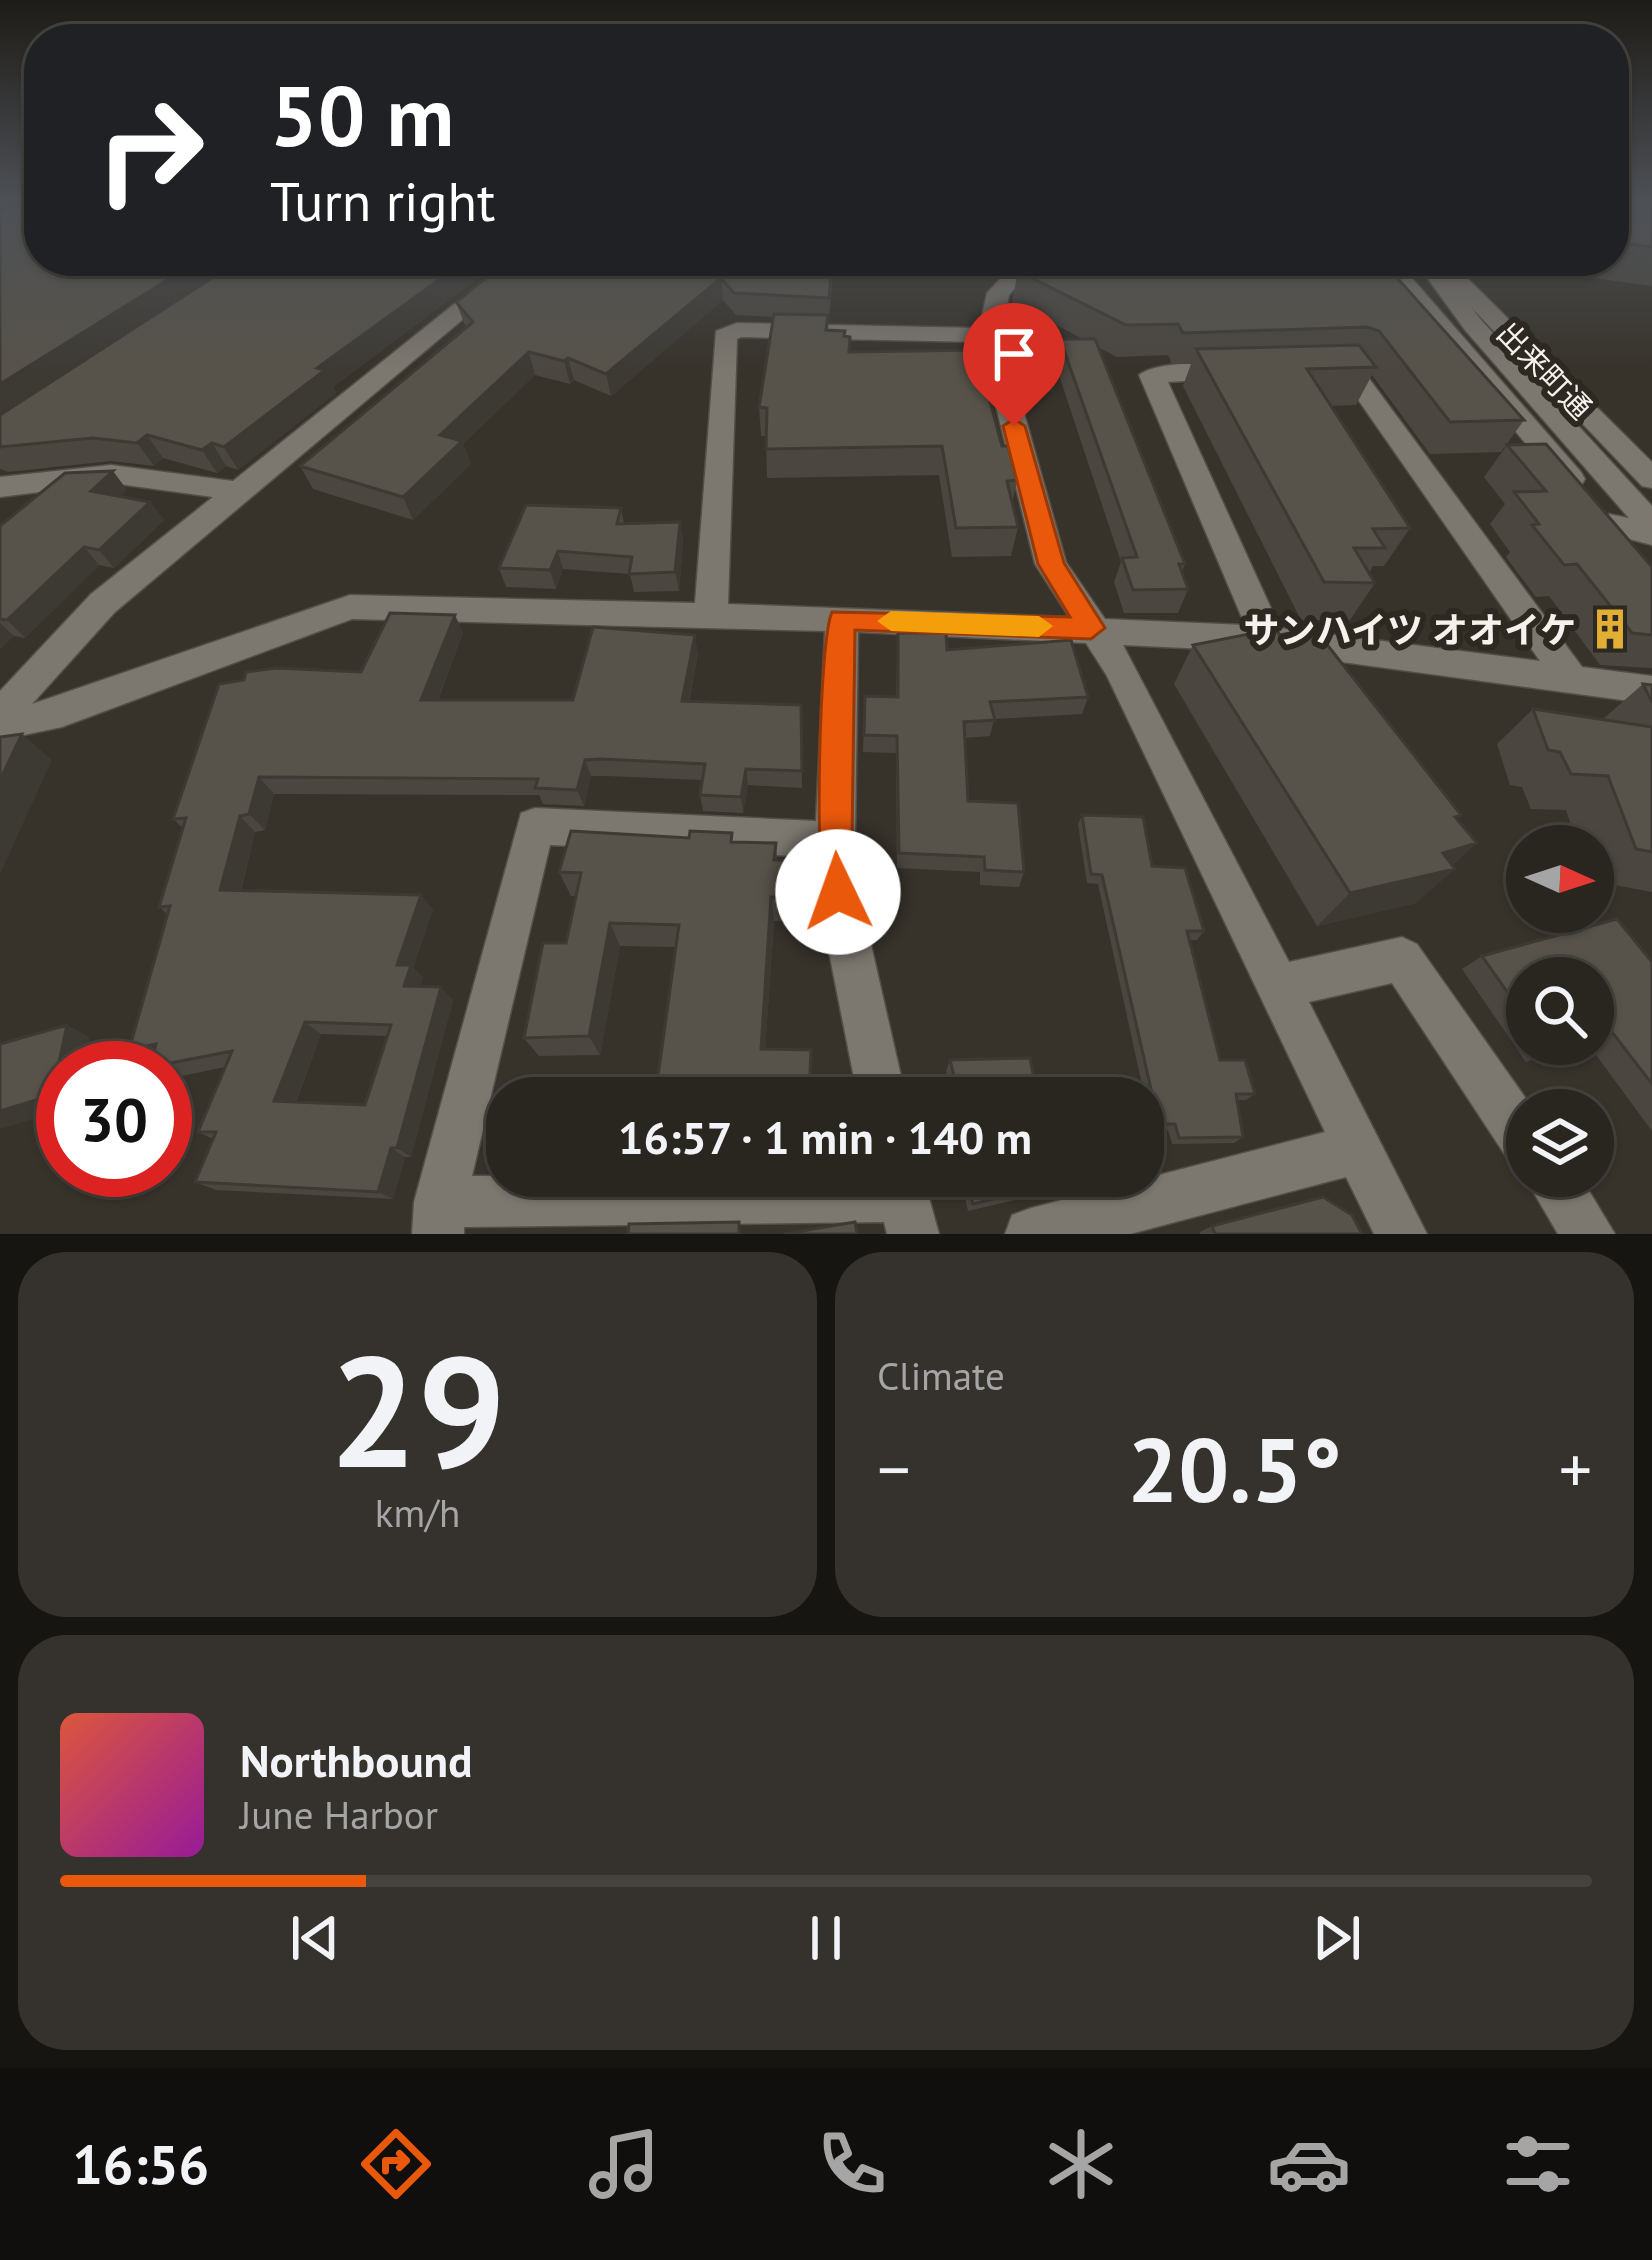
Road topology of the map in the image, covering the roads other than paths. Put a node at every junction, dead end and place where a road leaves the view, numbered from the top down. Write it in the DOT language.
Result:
graph roads {
  1 [pos="503,276"];
  2 [pos="1014,276"];
  3 [pos="1398,276"];
  4 [pos="1437,276"];
  5 [pos="1453,276"];
  6 [pos="990,335"];
  7 [pos="1306,371"];
  8 [pos="1262,372"];
  9 [pos="1652,479"];
  10 [pos="0,487"];
  11 [pos="238,491"];
  12 [pos="1649,546"];
  13 [pos="711,615"];
  14 [pos="842,619"];
  15 [pos="1091,628"];
  16 [pos="1268,639"];
  17 [pos="1570,677"];
  18 [pos="1652,690"];
  19 [pos="0,715"];
  20 [pos="0,724"];
  21 [pos="835,840"];
  22 [pos="1280,986"];
  23 [pos="878,1077"];
  24 [pos="1506,1112"];
  25 [pos="1360,1148"];
  26 [pos="1564,1197"];
  27 [pos="905,1202"];
  28 [pos="439,1218"];
  29 [pos="1031,1234"];
  30 [pos="1401,1234"];
  31 [pos="1589,1234"];
  1 -- 11 [label="street"];
  2 -- 6 [label="street"];
  3 -- 12 [label="street, 出来町通"];
  4 -- 12 [label="street"];
  5 -- 9 [label="street, 出来町通"];
  6 -- 13 [label="street"];
  6 -- 15 [label="street"];
  7 -- 17 [label="street"];
  8 -- 16 [label="street"];
  10 -- 11 [label="street"];
  11 -- 19 [label="street"];
  13 -- 14 [label="street"];
  13 -- 20 [label="street"];
  14 -- 15 [label="street"];
  14 -- 21 [label="street"];
  15 -- 16 [label="street"];
  15 -- 22 [label="street"];
  16 -- 17 [label="street"];
  17 -- 18 [label="street"];
  21 -- 23 [label="street"];
  21 -- 28 [label="street"];
  22 -- 24 [label="street"];
  22 -- 25 [label="street"];
  25 -- 29 [label="street"];
  25 -- 30 [label="street"];
  26 -- 31 [label="street"];
  27 -- 28 [label="street"];
}
